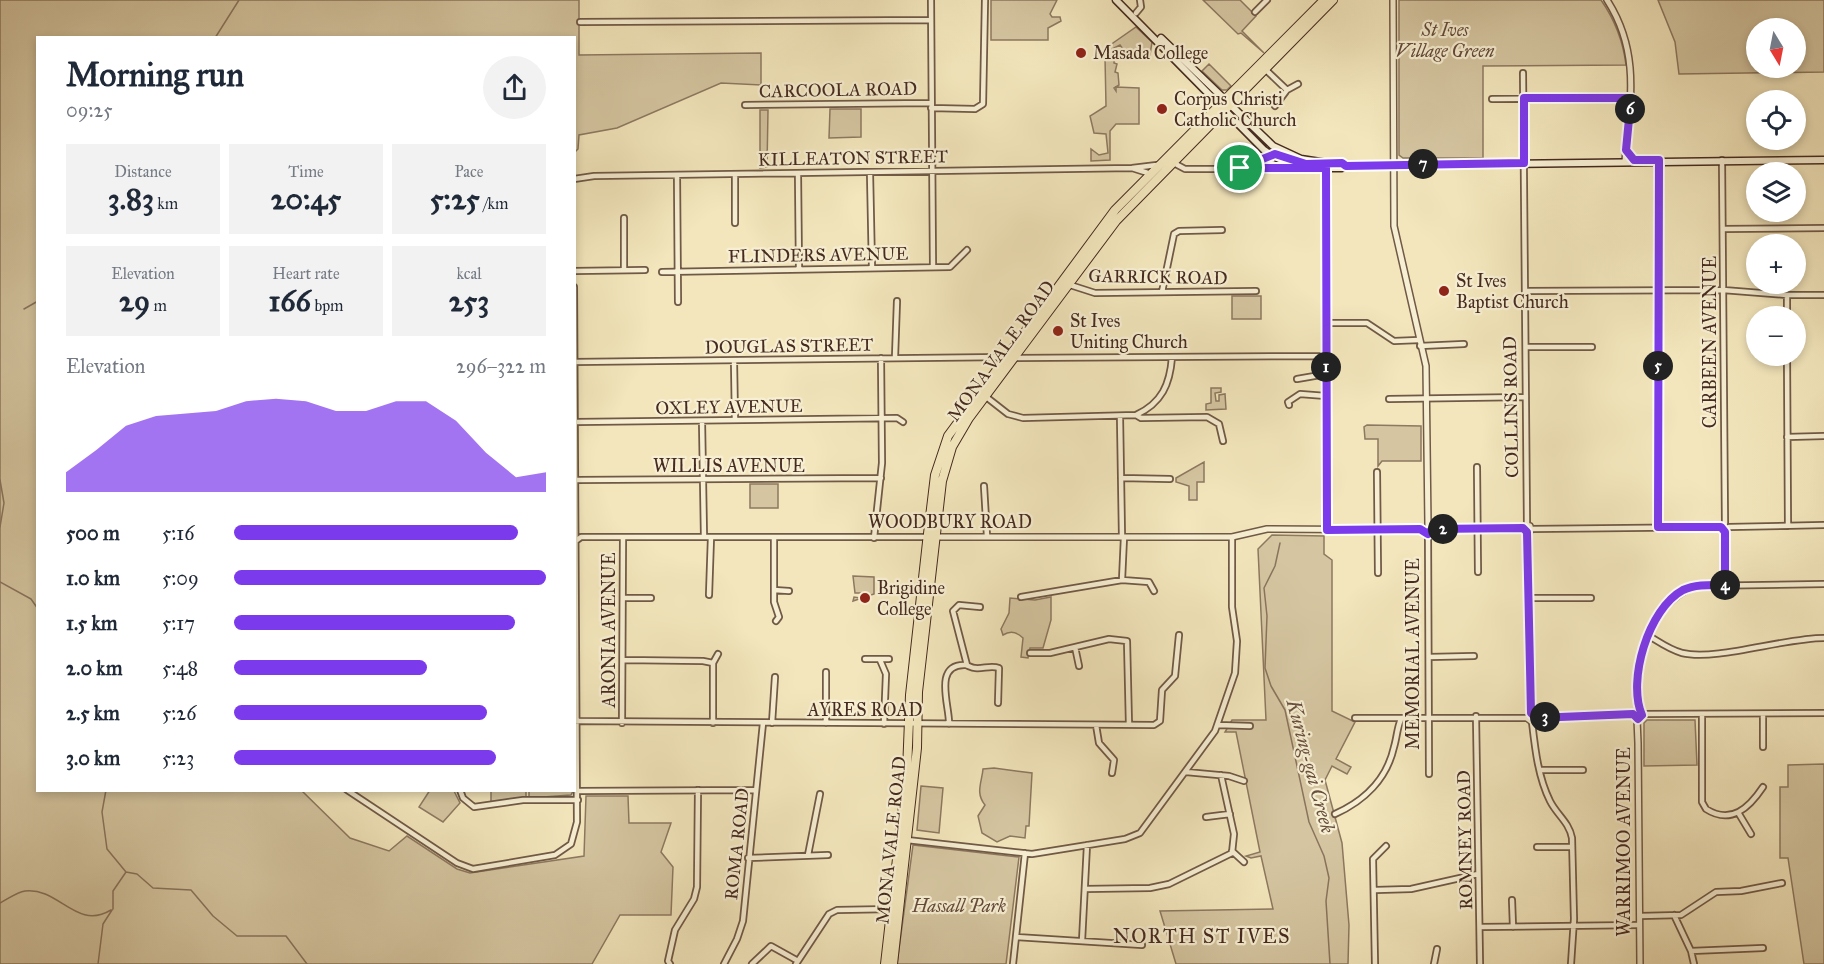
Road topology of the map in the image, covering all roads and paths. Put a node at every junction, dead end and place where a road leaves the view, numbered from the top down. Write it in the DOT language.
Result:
graph roads {
  1 [pos="931,0"];
  2 [pos="985,0"];
  3 [pos="1116,0"];
  4 [pos="1122,0"];
  5 [pos="1140,0"];
  6 [pos="1267,0"];
  7 [pos="1333,0"];
  8 [pos="1393,0"];
  9 [pos="1607,0"];
  10 [pos="1320,4"];
  11 [pos="1255,12"];
  12 [pos="1136,13"];
  13 [pos="931,20"];
  14 [pos="580,22"];
  15 [pos="1265,69"];
  16 [pos="1523,73"];
  17 [pos="1298,84"];
  18 [pos="1287,90"];
  19 [pos="1524,98"];
  20 [pos="1631,98"];
  21 [pos="1492,99"];
  22 [pos="745,105"];
  23 [pos="931,105"];
  24 [pos="1225,105"];
  25 [pos="1275,106"];
  26 [pos="1626,150"];
  27 [pos="1271,155"];
  28 [pos="1624,160"];
  29 [pos="1634,160"];
  30 [pos="1659,160"];
  31 [pos="1722,160"];
  32 [pos="1824,160"];
  33 [pos="1173,162"];
  34 [pos="1524,163"];
  35 [pos="1160,165"];
  36 [pos="1326,165"];
  37 [pos="1394,165"];
  38 [pos="1132,168"];
  39 [pos="1240,168"];
  40 [pos="932,171"];
  41 [pos="870,172"];
  42 [pos="798,174"];
  43 [pos="1151,174"];
  44 [pos="677,175"];
  45 [pos="735,175"];
  46 [pos="576,178"];
  47 [pos="624,218"];
  48 [pos="735,223"];
  49 [pos="1824,228"];
  50 [pos="1723,229"];
  51 [pos="1222,230"];
  52 [pos="967,250"];
  53 [pos="933,267"];
  54 [pos="872,268"];
  55 [pos="799,269"];
  56 [pos="624,270"];
  57 [pos="645,270"];
  58 [pos="678,270"];
  59 [pos="576,271"];
  60 [pos="662,272"];
  61 [pos="1065,283"];
  62 [pos="1659,290"];
  63 [pos="1723,290"];
  64 [pos="1256,291"];
  65 [pos="1525,291"];
  66 [pos="1162,292"];
  67 [pos="1787,295"];
  68 [pos="1824,295"];
  69 [pos="897,301"];
  70 [pos="678,302"];
  71 [pos="1787,306"];
  72 [pos="1326,323"];
  73 [pos="1419,343"];
  74 [pos="1464,344"];
  75 [pos="1526,347"];
  76 [pos="1592,347"];
  77 [pos="1326,356"];
  78 [pos="895,357"];
  79 [pos="1005,357"];
  80 [pos="1172,357"];
  81 [pos="881,358"];
  82 [pos="1014,358"];
  83 [pos="734,361"];
  84 [pos="576,362"];
  85 [pos="1787,366"];
  86 [pos="1326,374"];
  87 [pos="1297,379"];
  88 [pos="985,396"];
  89 [pos="1326,396"];
  90 [pos="1526,397"];
  91 [pos="1426,398"];
  92 [pos="1389,399"];
  93 [pos="1289,405"];
  94 [pos="1152,406"];
  95 [pos="1136,415"];
  96 [pos="1120,417"];
  97 [pos="1157,417"];
  98 [pos="882,418"];
  99 [pos="735,420"];
  100 [pos="702,421"];
  101 [pos="576,422"];
  102 [pos="903,422"];
  103 [pos="1824,436"];
  104 [pos="1788,437"];
  105 [pos="1223,441"];
  106 [pos="1477,467"];
  107 [pos="1377,472"];
  108 [pos="881,478"];
  109 [pos="1121,478"];
  110 [pos="1170,479"];
  111 [pos="577,480"];
  112 [pos="703,480"];
  113 [pos="984,486"];
  114 [pos="1824,525"];
  115 [pos="1788,526"];
  116 [pos="1658,527"];
  117 [pos="1725,527"];
  118 [pos="1428,529"];
  119 [pos="1478,529"];
  120 [pos="1527,529"];
  121 [pos="1327,530"];
  122 [pos="1377,530"];
  123 [pos="987,536"];
  124 [pos="623,537"];
  125 [pos="704,537"];
  126 [pos="711,537"];
  127 [pos="931,537"];
  128 [pos="1123,537"];
  129 [pos="1232,537"];
  130 [pos="774,538"];
  131 [pos="874,538"];
  132 [pos="576,541"];
  133 [pos="1478,572"];
  134 [pos="1378,573"];
  135 [pos="1122,580"];
  136 [pos="1824,584"];
  137 [pos="1725,585"];
  138 [pos="774,590"];
  139 [pos="789,591"];
  140 [pos="1154,591"];
  141 [pos="709,595"];
  142 [pos="1022,597"];
  143 [pos="623,598"];
  144 [pos="651,598"];
  145 [pos="1529,598"];
  146 [pos="1591,598"];
  147 [pos="980,607"];
  148 [pos="776,621"];
  149 [pos="1179,635"];
  150 [pos="1649,636"];
  151 [pos="1824,638"];
  152 [pos="1074,647"];
  153 [pos="1030,653"];
  154 [pos="718,654"];
  155 [pos="1474,656"];
  156 [pos="1430,657"];
  157 [pos="889,658"];
  158 [pos="865,659"];
  159 [pos="576,660"];
  160 [pos="623,660"];
  161 [pos="880,660"];
  162 [pos="713,663"];
  163 [pos="967,665"];
  164 [pos="1079,666"];
  165 [pos="826,672"];
  166 [pos="775,677"];
  167 [pos="998,703"];
  168 [pos="1824,713"];
  169 [pos="1638,714"];
  170 [pos="1702,714"];
  171 [pos="1763,714"];
  172 [pos="1476,716"];
  173 [pos="1428,717"];
  174 [pos="1355,718"];
  175 [pos="1532,718"];
  176 [pos="1401,719"];
  177 [pos="576,721"];
  178 [pos="622,723"];
  179 [pos="713,723"];
  180 [pos="764,723"];
  181 [pos="772,723"];
  182 [pos="826,723"];
  183 [pos="884,724"];
  184 [pos="913,724"];
  185 [pos="949,724"];
  186 [pos="1096,725"];
  187 [pos="1129,725"];
  188 [pos="1218,725"];
  189 [pos="1250,726"];
  190 [pos="1763,747"];
  191 [pos="1540,770"];
  192 [pos="1583,770"];
  193 [pos="1186,772"];
  194 [pos="1112,773"];
  195 [pos="1429,774"];
  196 [pos="1221,775"];
  197 [pos="1244,781"];
  198 [pos="1763,787"];
  199 [pos="698,790"];
  200 [pos="756,790"];
  201 [pos="578,791"];
  202 [pos="350,792"];
  203 [pos="461,792"];
  204 [pos="820,795"];
  205 [pos="578,800"];
  206 [pos="1230,814"];
  207 [pos="1335,814"];
  208 [pos="1739,814"];
  209 [pos="1206,817"];
  210 [pos="1751,834"];
  211 [pos="907,840"];
  212 [pos="1088,845"];
  213 [pos="1386,846"];
  214 [pos="1538,847"];
  215 [pos="1572,847"];
  216 [pos="1232,851"];
  217 [pos="1025,853"];
  218 [pos="808,855"];
  219 [pos="828,855"];
  220 [pos="748,858"];
  221 [pos="1244,862"];
  222 [pos="1478,874"];
  223 [pos="1782,883"];
  224 [pos="1085,889"];
  225 [pos="1376,890"];
  226 [pos="1512,900"];
  227 [pos="895,909"];
  228 [pos="1674,915"];
  229 [pos="1640,916"];
  230 [pos="1640,925"];
  231 [pos="1480,927"];
  232 [pos="1513,927"];
  233 [pos="1573,927"];
  234 [pos="1016,937"];
  235 [pos="1082,941"];
  236 [pos="1142,945"];
  237 [pos="1763,948"];
  238 [pos="1437,949"];
  239 [pos="1691,951"];
  240 [pos="797,963"];
  241 [pos="670,964"];
  242 [pos="724,964"];
  243 [pos="752,964"];
  244 [pos="885,964"];
  245 [pos="892,964"];
  246 [pos="1013,964"];
  247 [pos="1375,964"];
  248 [pos="1434,964"];
  249 [pos="1480,964"];
  250 [pos="1571,964"];
  251 [pos="1640,964"];
  252 [pos="1694,964"];
  1 -- 13 [label="street"];
  2 -- 23 [label="street, CARCOOLA ROAD"];
  3 -- 24 [label="main road"];
  4 -- 12 [label="main road"];
  5 -- 12 [label="street"];
  6 -- 11 [label="street"];
  7 -- 10 [label="highway, MONA VALE ROAD"];
  8 -- 37 [label="street, MEMORIAL AVENUE"];
  9 -- 20 [label="street"];
  10 -- 15 [label="highway, MONA VALE ROAD"];
  10 -- 24 [label="highway, MONA VALE ROAD"];
  12 -- 24 [label="main road"];
  13 -- 14 [label="street"];
  13 -- 23 [label="street"];
  15 -- 18 [label="street"];
  15 -- 24 [label="highway, MONA VALE ROAD"];
  16 -- 19 [label="street, COLLINS ROAD"];
  17 -- 18 [label="street"];
  18 -- 25 [label="street"];
  19 -- 20 [label="street"];
  19 -- 21 [label="street"];
  19 -- 34 [label="street, COLLINS ROAD"];
  20 -- 26 [label="street"];
  22 -- 23 [label="street, CARCOOLA ROAD"];
  23 -- 40 [label="street"];
  24 -- 27 [label="main road"];
  24 -- 33 [label="highway, MONA VALE ROAD"];
  24 -- 35 [label="highway, MONA VALE ROAD"];
  24 -- 36 [label="main road, KILLEATON STREET"];
  26 -- 28 [label="street"];
  26 -- 29 [label="street"];
  27 -- 36 [label="main road, KILLEATON STREET"];
  27 -- 39 [label="street, KILLEATON STREET"];
  28 -- 29 [label="main road, KILLEATON STREET"];
  28 -- 34 [label="main road, KILLEATON STREET"];
  29 -- 30 [label="main road, KILLEATON STREET"];
  30 -- 31 [label="main road, KILLEATON STREET"];
  30 -- 62 [label="street"];
  31 -- 32 [label="main road, KILLEATON STREET"];
  31 -- 50 [label="street, CARBEEN AVENUE"];
  33 -- 35 [label="street, KILLEATON STREET"];
  33 -- 39 [label="street, KILLEATON STREET"];
  33 -- 61 [label="highway, MONA VALE ROAD"];
  34 -- 37 [label="main road, KILLEATON STREET"];
  34 -- 65 [label="street, COLLINS ROAD"];
  35 -- 38 [label="street, KILLEATON STREET"];
  35 -- 43 [label="highway, MONA VALE ROAD"];
  36 -- 37 [label="main road, KILLEATON STREET"];
  36 -- 39 [label="street, KILLEATON STREET"];
  36 -- 72 [label="street"];
  37 -- 73 [label="street, MEMORIAL AVENUE"];
  38 -- 40 [label="street, KILLEATON STREET"];
  38 -- 43 [label="street, KILLEATON STREET"];
  40 -- 41 [label="street, KILLEATON STREET"];
  40 -- 53 [label="street"];
  41 -- 42 [label="street, KILLEATON STREET"];
  41 -- 54 [label="street"];
  42 -- 45 [label="street, KILLEATON STREET"];
  42 -- 55 [label="street"];
  43 -- 61 [label="highway, MONA VALE ROAD"];
  44 -- 45 [label="street, KILLEATON STREET"];
  44 -- 46 [label="street, KILLEATON STREET"];
  44 -- 58 [label="street"];
  45 -- 48 [label="street"];
  47 -- 56 [label="street"];
  49 -- 50 [label="street"];
  50 -- 63 [label="street, CARBEEN AVENUE"];
  51 -- 66 [label="street"];
  52 -- 53 [label="street, FLINDERS AVENUE"];
  53 -- 54 [label="street, FLINDERS AVENUE"];
  54 -- 55 [label="street, FLINDERS AVENUE"];
  55 -- 58 [label="street, FLINDERS AVENUE"];
  56 -- 57 [label="street"];
  56 -- 59 [label="street"];
  58 -- 60 [label="street, FLINDERS AVENUE"];
  58 -- 70 [label="street"];
  61 -- 66 [label="street, GARRICK ROAD"];
  61 -- 79 [label="highway, MONA VALE ROAD"];
  61 -- 82 [label="highway, MONA VALE ROAD"];
  62 -- 63 [label="street"];
  62 -- 65 [label="street"];
  62 -- 116 [label="street"];
  63 -- 67 [label="street"];
  63 -- 117 [label="street, CARBEEN AVENUE"];
  64 -- 66 [label="street, GARRICK ROAD"];
  65 -- 75 [label="street, COLLINS ROAD"];
  67 -- 68 [label="street"];
  67 -- 71 [label="street"];
  69 -- 78 [label="street"];
  72 -- 73 [label="street"];
  72 -- 77 [label="street"];
  73 -- 74 [label="street"];
  73 -- 91 [label="street, MEMORIAL AVENUE"];
  75 -- 76 [label="street"];
  75 -- 90 [label="street, COLLINS ROAD"];
  77 -- 80 [label="street"];
  77 -- 86 [label="street"];
  78 -- 79 [label="street, DOUGLAS STREET"];
  78 -- 81 [label="street, DOUGLAS STREET"];
  79 -- 127 [label="highway, MONA VALE ROAD"];
  80 -- 82 [label="street"];
  80 -- 94 [label="street"];
  81 -- 83 [label="street, DOUGLAS STREET"];
  81 -- 98 [label="street"];
  82 -- 88 [label="highway, MONA VALE ROAD"];
  83 -- 84 [label="street, DOUGLAS STREET"];
  83 -- 99 [label="street"];
  85 -- 104 [label="street"];
  86 -- 87 [label="street"];
  86 -- 89 [label="street"];
  88 -- 96 [label="street"];
  88 -- 127 [label="highway, MONA VALE ROAD"];
  89 -- 93 [label="street"];
  89 -- 121 [label="street"];
  90 -- 91 [label="street"];
  90 -- 120 [label="street, COLLINS ROAD"];
  91 -- 92 [label="street"];
  91 -- 118 [label="street, MEMORIAL AVENUE"];
  94 -- 95 [label="street"];
  94 -- 97 [label="street"];
  95 -- 96 [label="street"];
  95 -- 97 [label="street"];
  96 -- 109 [label="street"];
  97 -- 105 [label="street"];
  98 -- 99 [label="street, OXLEY AVENUE"];
  98 -- 102 [label="street, OXLEY AVENUE"];
  98 -- 108 [label="street"];
  99 -- 100 [label="street, OXLEY AVENUE"];
  100 -- 101 [label="street, OXLEY AVENUE"];
  100 -- 112 [label="street"];
  101 -- 111 [label="street"];
  103 -- 104 [label="street"];
  104 -- 115 [label="street"];
  106 -- 119 [label="street"];
  107 -- 122 [label="street"];
  108 -- 112 [label="street, WILLIS AVENUE"];
  108 -- 131 [label="street"];
  109 -- 110 [label="street"];
  109 -- 128 [label="street"];
  111 -- 112 [label="street, WILLIS AVENUE"];
  111 -- 132 [label="street"];
  112 -- 125 [label="street"];
  113 -- 123 [label="street"];
  114 -- 115 [label="street"];
  115 -- 117 [label="street"];
  116 -- 117 [label="street"];
  116 -- 120 [label="street"];
  117 -- 137 [label="street, CARBEEN AVENUE"];
  118 -- 119 [label="street, WOODBURY ROAD"];
  118 -- 122 [label="street, WOODBURY ROAD"];
  118 -- 156 [label="street, MEMORIAL AVENUE"];
  119 -- 120 [label="street, WOODBURY ROAD"];
  119 -- 133 [label="street"];
  120 -- 145 [label="street, COLLINS ROAD"];
  121 -- 122 [label="street, WOODBURY ROAD"];
  121 -- 129 [label="street, WOODBURY ROAD"];
  122 -- 134 [label="street"];
  123 -- 127 [label="street, WOODBURY ROAD"];
  123 -- 128 [label="street, WOODBURY ROAD"];
  124 -- 125 [label="street, WOODBURY ROAD"];
  124 -- 132 [label="street, WOODBURY ROAD"];
  124 -- 143 [label="street, ARONIA AVENUE"];
  125 -- 126 [label="street, WOODBURY ROAD"];
  126 -- 130 [label="street, WOODBURY ROAD"];
  126 -- 141 [label="street"];
  127 -- 131 [label="street, WOODBURY ROAD"];
  127 -- 184 [label="highway, MONA VALE ROAD"];
  128 -- 129 [label="street, WOODBURY ROAD"];
  128 -- 135 [label="street"];
  129 -- 188 [label="street"];
  130 -- 131 [label="street, WOODBURY ROAD"];
  130 -- 138 [label="street"];
  132 -- 159 [label="street"];
  135 -- 140 [label="street"];
  135 -- 142 [label="street"];
  136 -- 137 [label="street, WARRIMOO AVENUE"];
  137 -- 150 [label="street, WARRIMOO AVENUE"];
  138 -- 139 [label="street"];
  138 -- 148 [label="street"];
  143 -- 144 [label="street"];
  143 -- 160 [label="street, ARONIA AVENUE"];
  145 -- 146 [label="street"];
  145 -- 175 [label="street, COLLINS ROAD"];
  147 -- 163 [label="street"];
  149 -- 187 [label="street, AYRES ROAD"];
  150 -- 151 [label="street"];
  150 -- 169 [label="street, WARRIMOO AVENUE"];
  152 -- 153 [label="street"];
  152 -- 164 [label="street"];
  152 -- 187 [label="street"];
  154 -- 162 [label="street"];
  155 -- 156 [label="street"];
  156 -- 173 [label="street, MEMORIAL AVENUE"];
  157 -- 161 [label="street"];
  158 -- 161 [label="street"];
  159 -- 177 [label="street"];
  160 -- 162 [label="street"];
  160 -- 178 [label="street, ARONIA AVENUE"];
  161 -- 183 [label="street"];
  162 -- 179 [label="street"];
  163 -- 167 [label="street"];
  163 -- 185 [label="street"];
  165 -- 182 [label="street"];
  166 -- 181 [label="street"];
  168 -- 171 [label="street"];
  169 -- 170 [label="street"];
  169 -- 175 [label="street"];
  169 -- 229 [label="street, WARRIMOO AVENUE"];
  170 -- 171 [label="street"];
  170 -- 208 [label="street"];
  171 -- 190 [label="street"];
  172 -- 173 [label="street"];
  172 -- 175 [label="street"];
  172 -- 222 [label="street, ROMNEY ROAD"];
  173 -- 176 [label="street"];
  173 -- 195 [label="street, MEMORIAL AVENUE"];
  174 -- 176 [label="street"];
  175 -- 191 [label="street, COLLINS ROAD"];
  176 -- 207 [label="street"];
  177 -- 178 [label="street, AYRES ROAD"];
  177 -- 201 [label="street"];
  178 -- 179 [label="street, AYRES ROAD"];
  179 -- 180 [label="street, AYRES ROAD"];
  180 -- 181 [label="street, AYRES ROAD"];
  180 -- 200 [label="street, ROMA ROAD"];
  181 -- 182 [label="street, AYRES ROAD"];
  182 -- 183 [label="street, AYRES ROAD"];
  183 -- 184 [label="street, AYRES ROAD"];
  184 -- 185 [label="street, AYRES ROAD"];
  184 -- 211 [label="highway, MONA VALE ROAD"];
  184 -- 227 [label="highway, MONA VALE ROAD"];
  185 -- 186 [label="street, AYRES ROAD"];
  186 -- 187 [label="street, AYRES ROAD"];
  186 -- 194 [label="street"];
  188 -- 189 [label="street"];
  188 -- 193 [label="street"];
  191 -- 192 [label="street"];
  191 -- 215 [label="street, COLLINS ROAD"];
  193 -- 196 [label="street"];
  193 -- 212 [label="street"];
  196 -- 197 [label="street"];
  196 -- 206 [label="street"];
  198 -- 208 [label="street"];
  199 -- 200 [label="street"];
  199 -- 201 [label="street"];
  199 -- 241 [label="street"];
  200 -- 220 [label="street, ROMA ROAD"];
  201 -- 205 [label="street"];
  202 -- 205 [label="street"];
  203 -- 205 [label="street"];
  204 -- 218 [label="street"];
  206 -- 209 [label="street"];
  206 -- 216 [label="street"];
  208 -- 210 [label="street"];
  211 -- 217 [label="street"];
  211 -- 227 [label="highway, MONA VALE ROAD"];
  212 -- 217 [label="street"];
  212 -- 224 [label="street"];
  213 -- 225 [label="street"];
  214 -- 215 [label="street"];
  215 -- 233 [label="street, COLLINS ROAD"];
  216 -- 221 [label="street"];
  216 -- 224 [label="street"];
  217 -- 234 [label="street"];
  218 -- 219 [label="street"];
  218 -- 220 [label="street"];
  220 -- 242 [label="street, ROMA ROAD"];
  222 -- 225 [label="street"];
  222 -- 231 [label="street, ROMNEY ROAD"];
  223 -- 228 [label="street"];
  224 -- 235 [label="street"];
  225 -- 247 [label="street"];
  226 -- 232 [label="street"];
  227 -- 240 [label="street"];
  227 -- 244 [label="highway, MONA VALE ROAD"];
  227 -- 245 [label="highway, MONA VALE ROAD"];
  228 -- 229 [label="street"];
  228 -- 239 [label="street"];
  229 -- 230 [label="street, WARRIMOO AVENUE"];
  230 -- 233 [label="street"];
  230 -- 251 [label="street, WARRIMOO AVENUE"];
  231 -- 232 [label="street"];
  231 -- 249 [label="street, ROMNEY ROAD"];
  232 -- 233 [label="street"];
  233 -- 250 [label="street, COLLINS ROAD"];
  234 -- 235 [label="street"];
  234 -- 246 [label="street"];
  235 -- 236 [label="street"];
  237 -- 239 [label="street"];
  238 -- 248 [label="street"];
  239 -- 252 [label="street"];
  240 -- 243 [label="street"];
}
